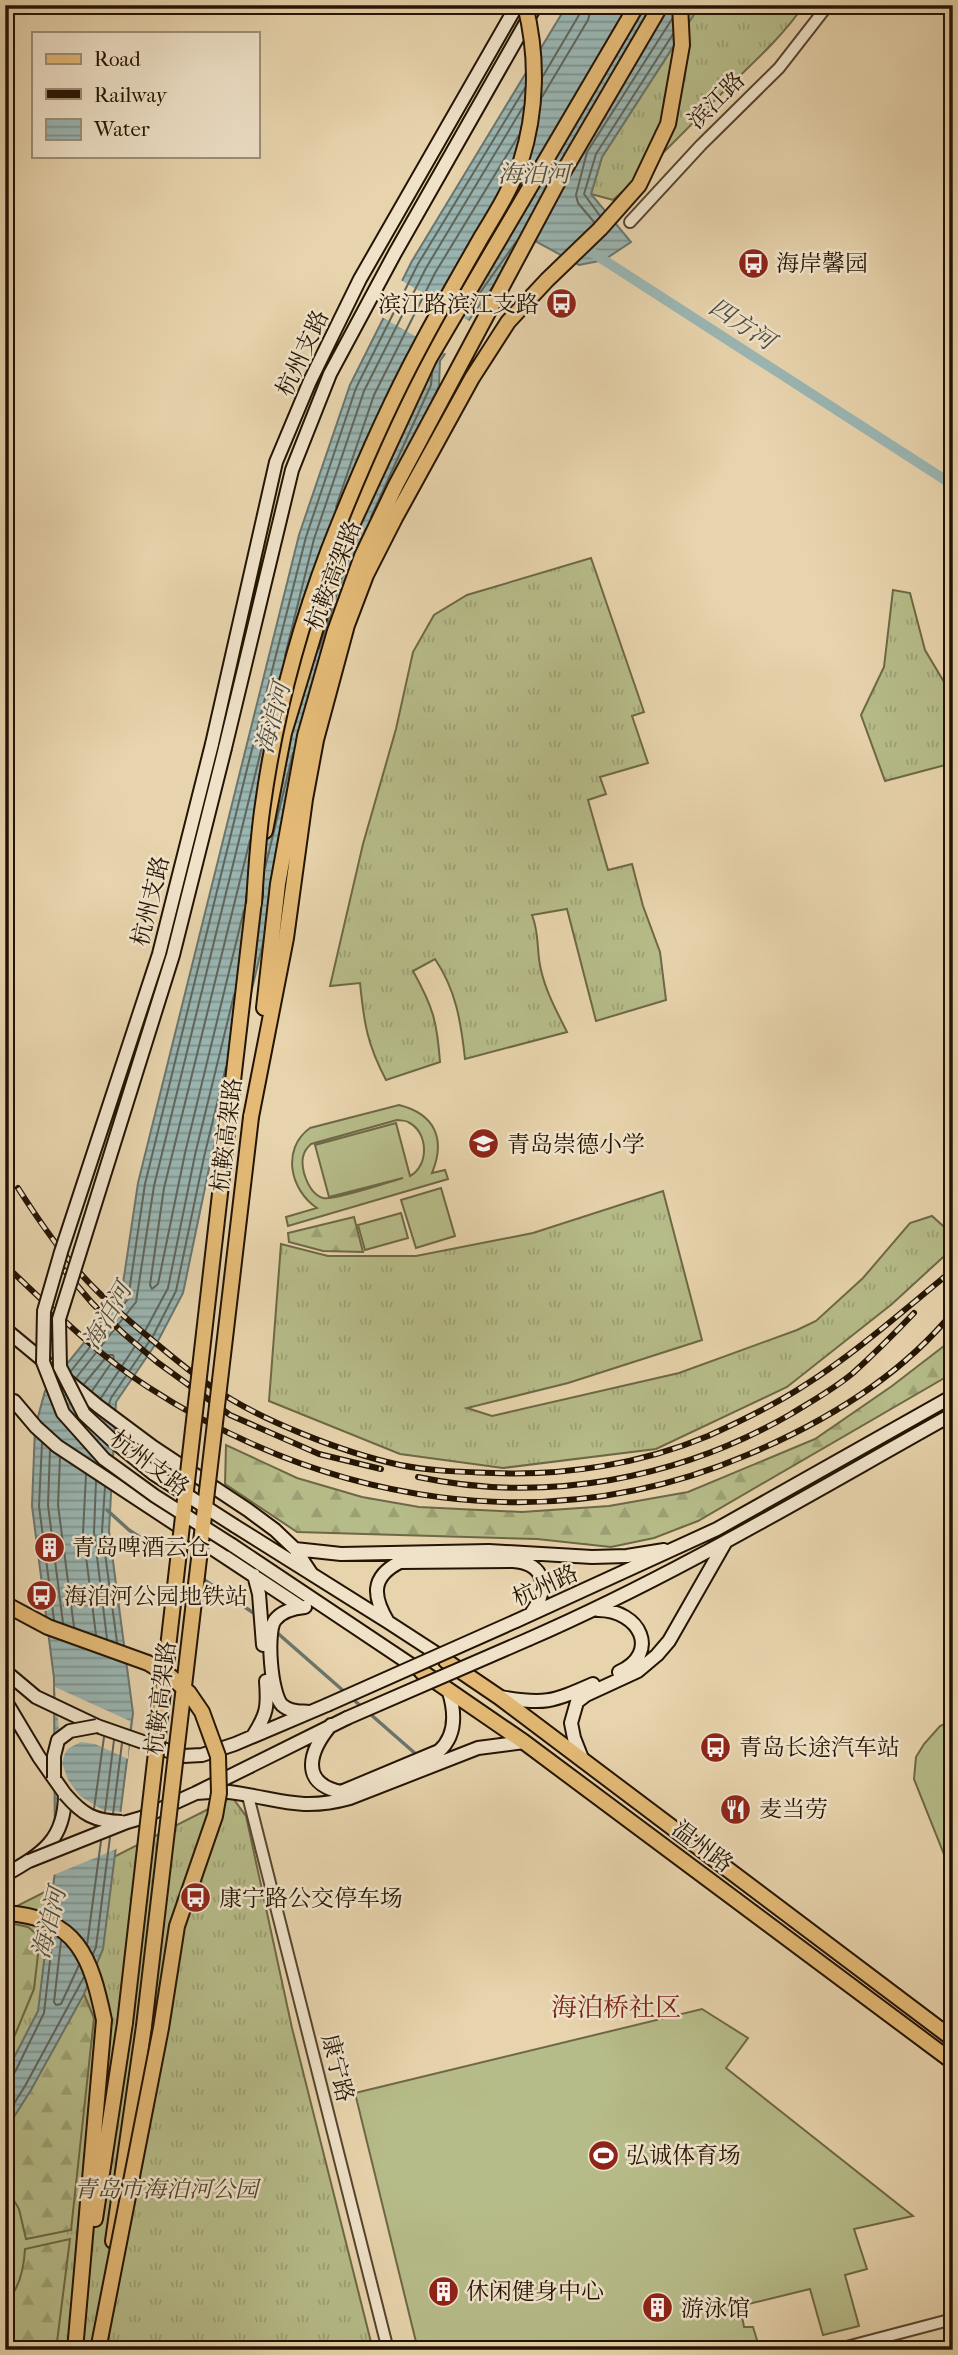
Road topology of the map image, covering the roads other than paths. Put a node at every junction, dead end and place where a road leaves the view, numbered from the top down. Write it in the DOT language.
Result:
graph roads {
  1 [pos="517,5"];
  2 [pos="525,5"];
  3 [pos="536,5"];
  4 [pos="637,5"];
  5 [pos="661,5"];
  6 [pos="680,5"];
  7 [pos="828,5"];
  8 [pos="630,222"];
  9 [pos="254,904"];
  10 [pos="251,1117"];
  11 [pos="5,1329"];
  12 [pos="953,1396"];
  13 [pos="14,1401"];
  14 [pos="953,1414"];
  15 [pos="725,1543"];
  16 [pos="681,1546"];
  17 [pos="295,1549"];
  18 [pos="311,1573"];
  19 [pos="254,1576"];
  20 [pos="5,1604"];
  21 [pos="300,1607"];
  22 [pos="323,1608"];
  23 [pos="594,1611"];
  24 [pos="531,1614"];
  25 [pos="388,1622"];
  26 [pos="267,1644"];
  27 [pos="446,1661"];
  28 [pos="5,1671"];
  29 [pos="422,1672"];
  30 [pos="449,1692"];
  31 [pos="499,1697"];
  32 [pos="5,1700"];
  33 [pos="311,1712"];
  34 [pos="331,1725"];
  35 [pos="97,1726"];
  36 [pos="253,1736"];
  37 [pos="524,1742"];
  38 [pos="584,1761"];
  39 [pos="54,1778"];
  40 [pos="196,1793"];
  41 [pos="65,1794"];
  42 [pos="248,1796"];
  43 [pos="127,1822"];
  44 [pos="29,1861"];
  45 [pos="5,1875"];
  46 [pos="5,1913"];
  47 [pos="953,2039"];
  48 [pos="953,2062"];
  49 [pos="953,2319"];
  50 [pos="75,2350"];
  51 [pos="98,2350"];
  52 [pos="388,2350"];
  53 [pos="835,2350"];
  1 -- 22 [label="main road, 杭州支路, bridge"];
  2 -- 9 [label="main road, bridge"];
  3 -- 18 [label="main road, 杭州支路, bridge"];
  4 -- 9 [label="main road, 杭鞍高架路, bridge"];
  5 -- 10 [label="main road, 杭鞍高架路"];
  6 -- 10 [label="main road"];
  7 -- 8 [label="street, 滨江路"];
  9 -- 50 [label="main road, 杭鞍高架路, bridge"];
  10 -- 51 [label="main road, 杭鞍高架路, bridge"];
  11 -- 17 [label="main road, bridge"];
  12 -- 16 [label="main road, 杭州路"];
  13 -- 19 [label="main road, bridge"];
  14 -- 15 [label="main road, 杭州路"];
  15 -- 23 [label="main road, 杭州路"];
  15 -- 38 [label="main road"];
  16 -- 17 [label="main road"];
  16 -- 24 [label="main road, 杭州路"];
  17 -- 18 [label="main road"];
  18 -- 25 [label="main road, 杭州支路"];
  19 -- 21 [label="main road"];
  19 -- 26 [label="main road"];
  20 -- 51 [label="main road, bridge"];
  21 -- 22 [label="main road"];
  21 -- 26 [label="main road"];
  22 -- 29 [label="main road, 杭州支路"];
  23 -- 31 [label="main road"];
  23 -- 34 [label="main road, 杭州路, bridge"];
  24 -- 25 [label="main road"];
  24 -- 33 [label="main road, 杭州路, bridge"];
  25 -- 27 [label="main road, 杭州支路"];
  26 -- 33 [label="main road"];
  26 -- 36 [label="main road"];
  27 -- 31 [label="main road, 温州路"];
  28 -- 35 [label="main road, 杭州路"];
  29 -- 30 [label="main road, 温州路"];
  30 -- 34 [label="main road"];
  30 -- 37 [label="main road, 温州路"];
  31 -- 38 [label="main road, 温州路"];
  32 -- 39 [label="main road"];
  33 -- 36 [label="main road, 杭州路"];
  34 -- 40 [label="main road, 杭州路"];
  35 -- 36 [label="main road, 杭州路"];
  35 -- 39 [label="main road, bridge"];
  37 -- 42 [label="main road"];
  37 -- 48 [label="main road, 温州路"];
  38 -- 47 [label="main road, 温州路"];
  39 -- 41 [label="main road, bridge"];
  40 -- 42 [label="main road"];
  40 -- 43 [label="main road, 杭州路"];
  41 -- 43 [label="main road, bridge"];
  41 -- 44 [label="main road, bridge"];
  42 -- 52 [label="street, 康宁路"];
  43 -- 44 [label="main road, 杭州路, bridge"];
  44 -- 45 [label="main road"];
  46 -- 50 [label="main road"];
  49 -- 53 [label="street"];
}
